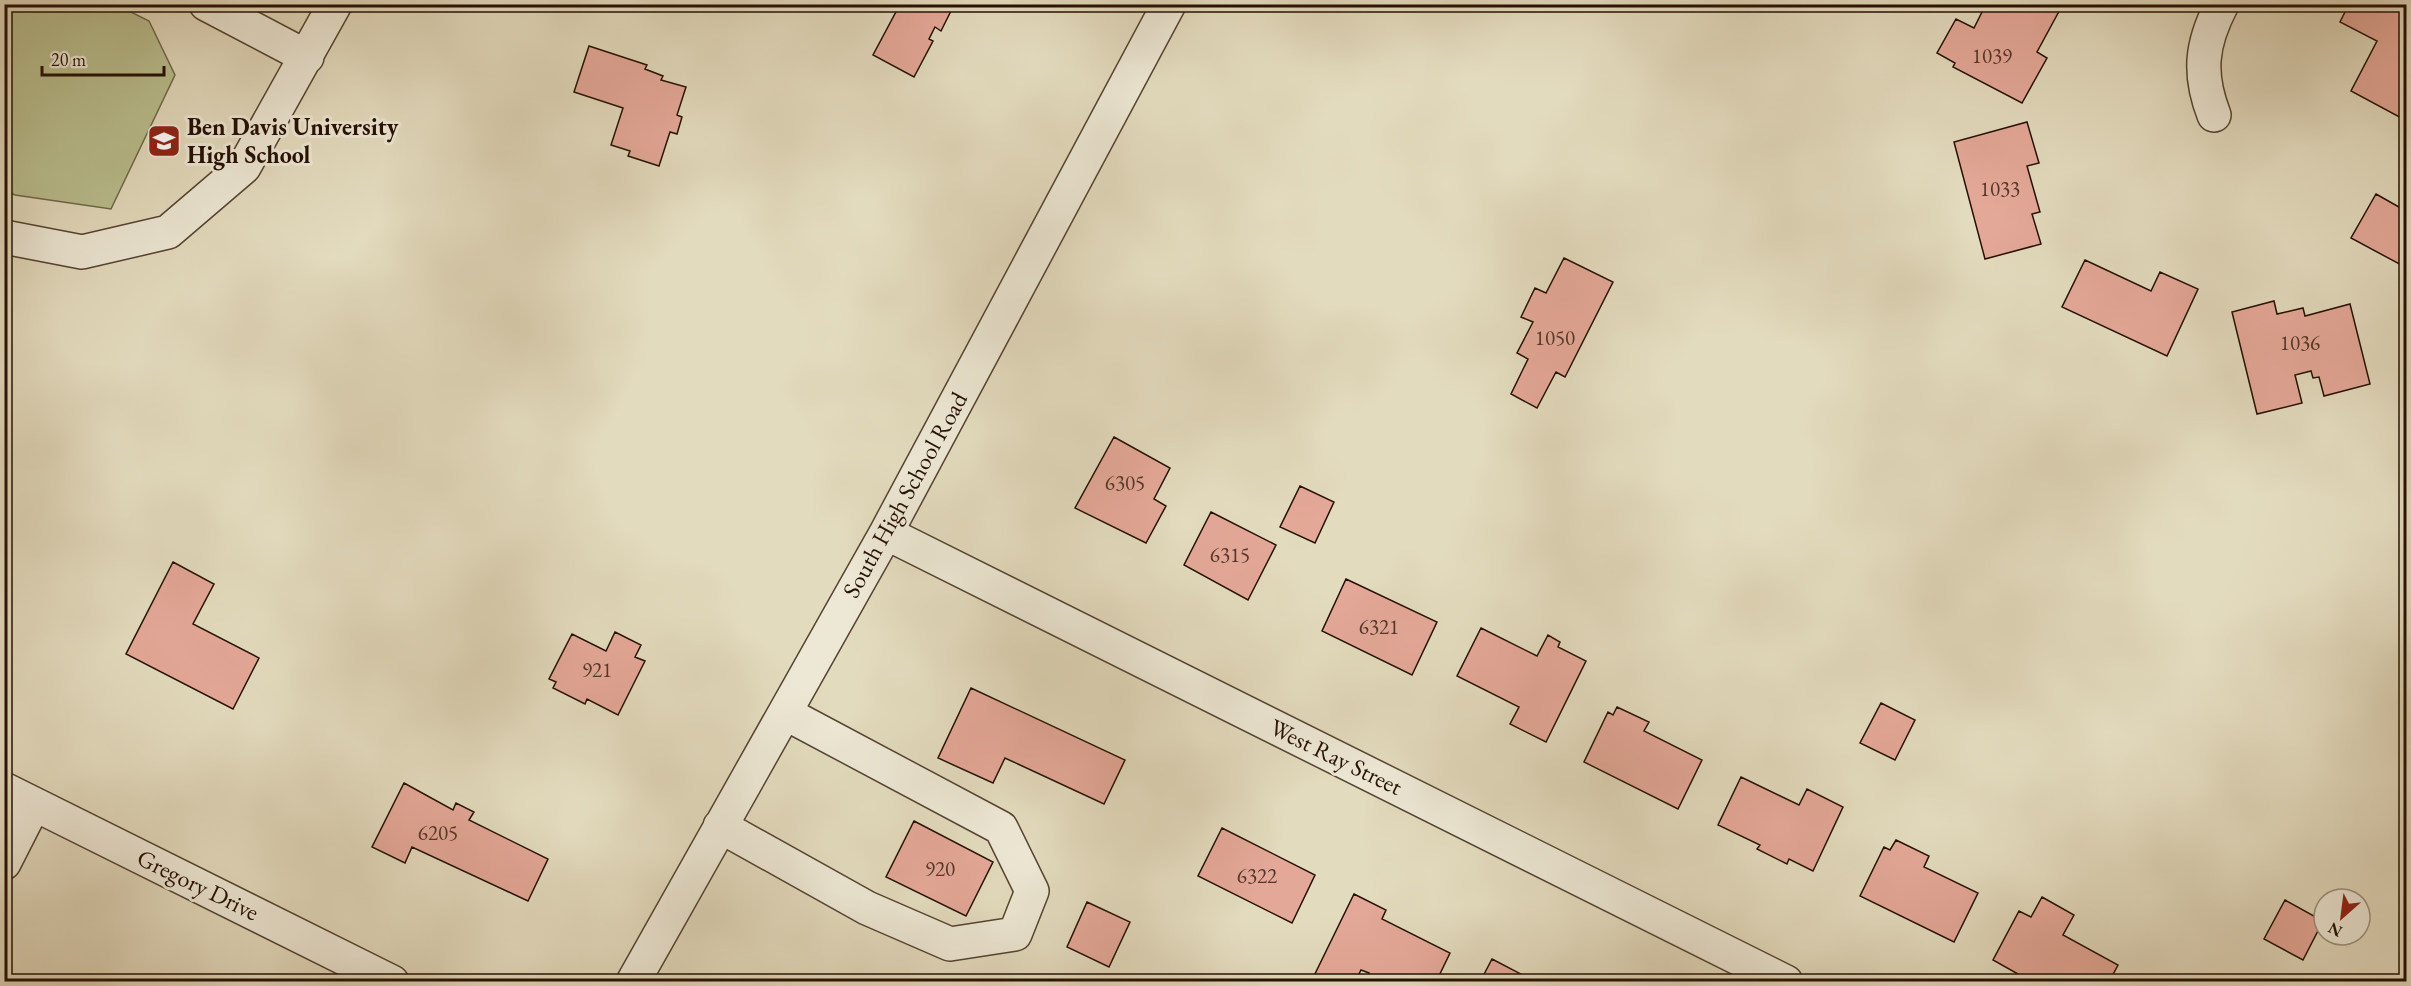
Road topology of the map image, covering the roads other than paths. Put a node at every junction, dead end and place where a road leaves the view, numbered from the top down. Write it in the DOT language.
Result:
graph roads {
  1 [pos="206,4"];
  2 [pos="335,4"];
  3 [pos="1169,4"];
  4 [pos="2222,4"];
  5 [pos="307,57"];
  6 [pos="2214,115"];
  7 [pos="4,237"];
  8 [pos="886,533"];
  9 [pos="785,712"];
  10 [pos="4,789"];
  11 [pos="34,804"];
  12 [pos="720,826"];
  13 [pos="4,863"];
  14 [pos="392,981"];
  15 [pos="633,981"];
  16 [pos="1786,981"];
  1 -- 5 [label="street"];
  2 -- 5 [label="street"];
  3 -- 8 [label="street, South High School Road"];
  4 -- 6 [label="street"];
  5 -- 7 [label="street"];
  8 -- 9 [label="street, South High School Road"];
  8 -- 16 [label="street, West Ray Street"];
  9 -- 12 [label="street, South High School Road"];
  9 -- 12 [label="street"];
  10 -- 11 [label="street, Gregory Drive"];
  11 -- 13 [label="street"];
  11 -- 14 [label="street, Gregory Drive"];
  12 -- 15 [label="street, South High School Road"];
}
